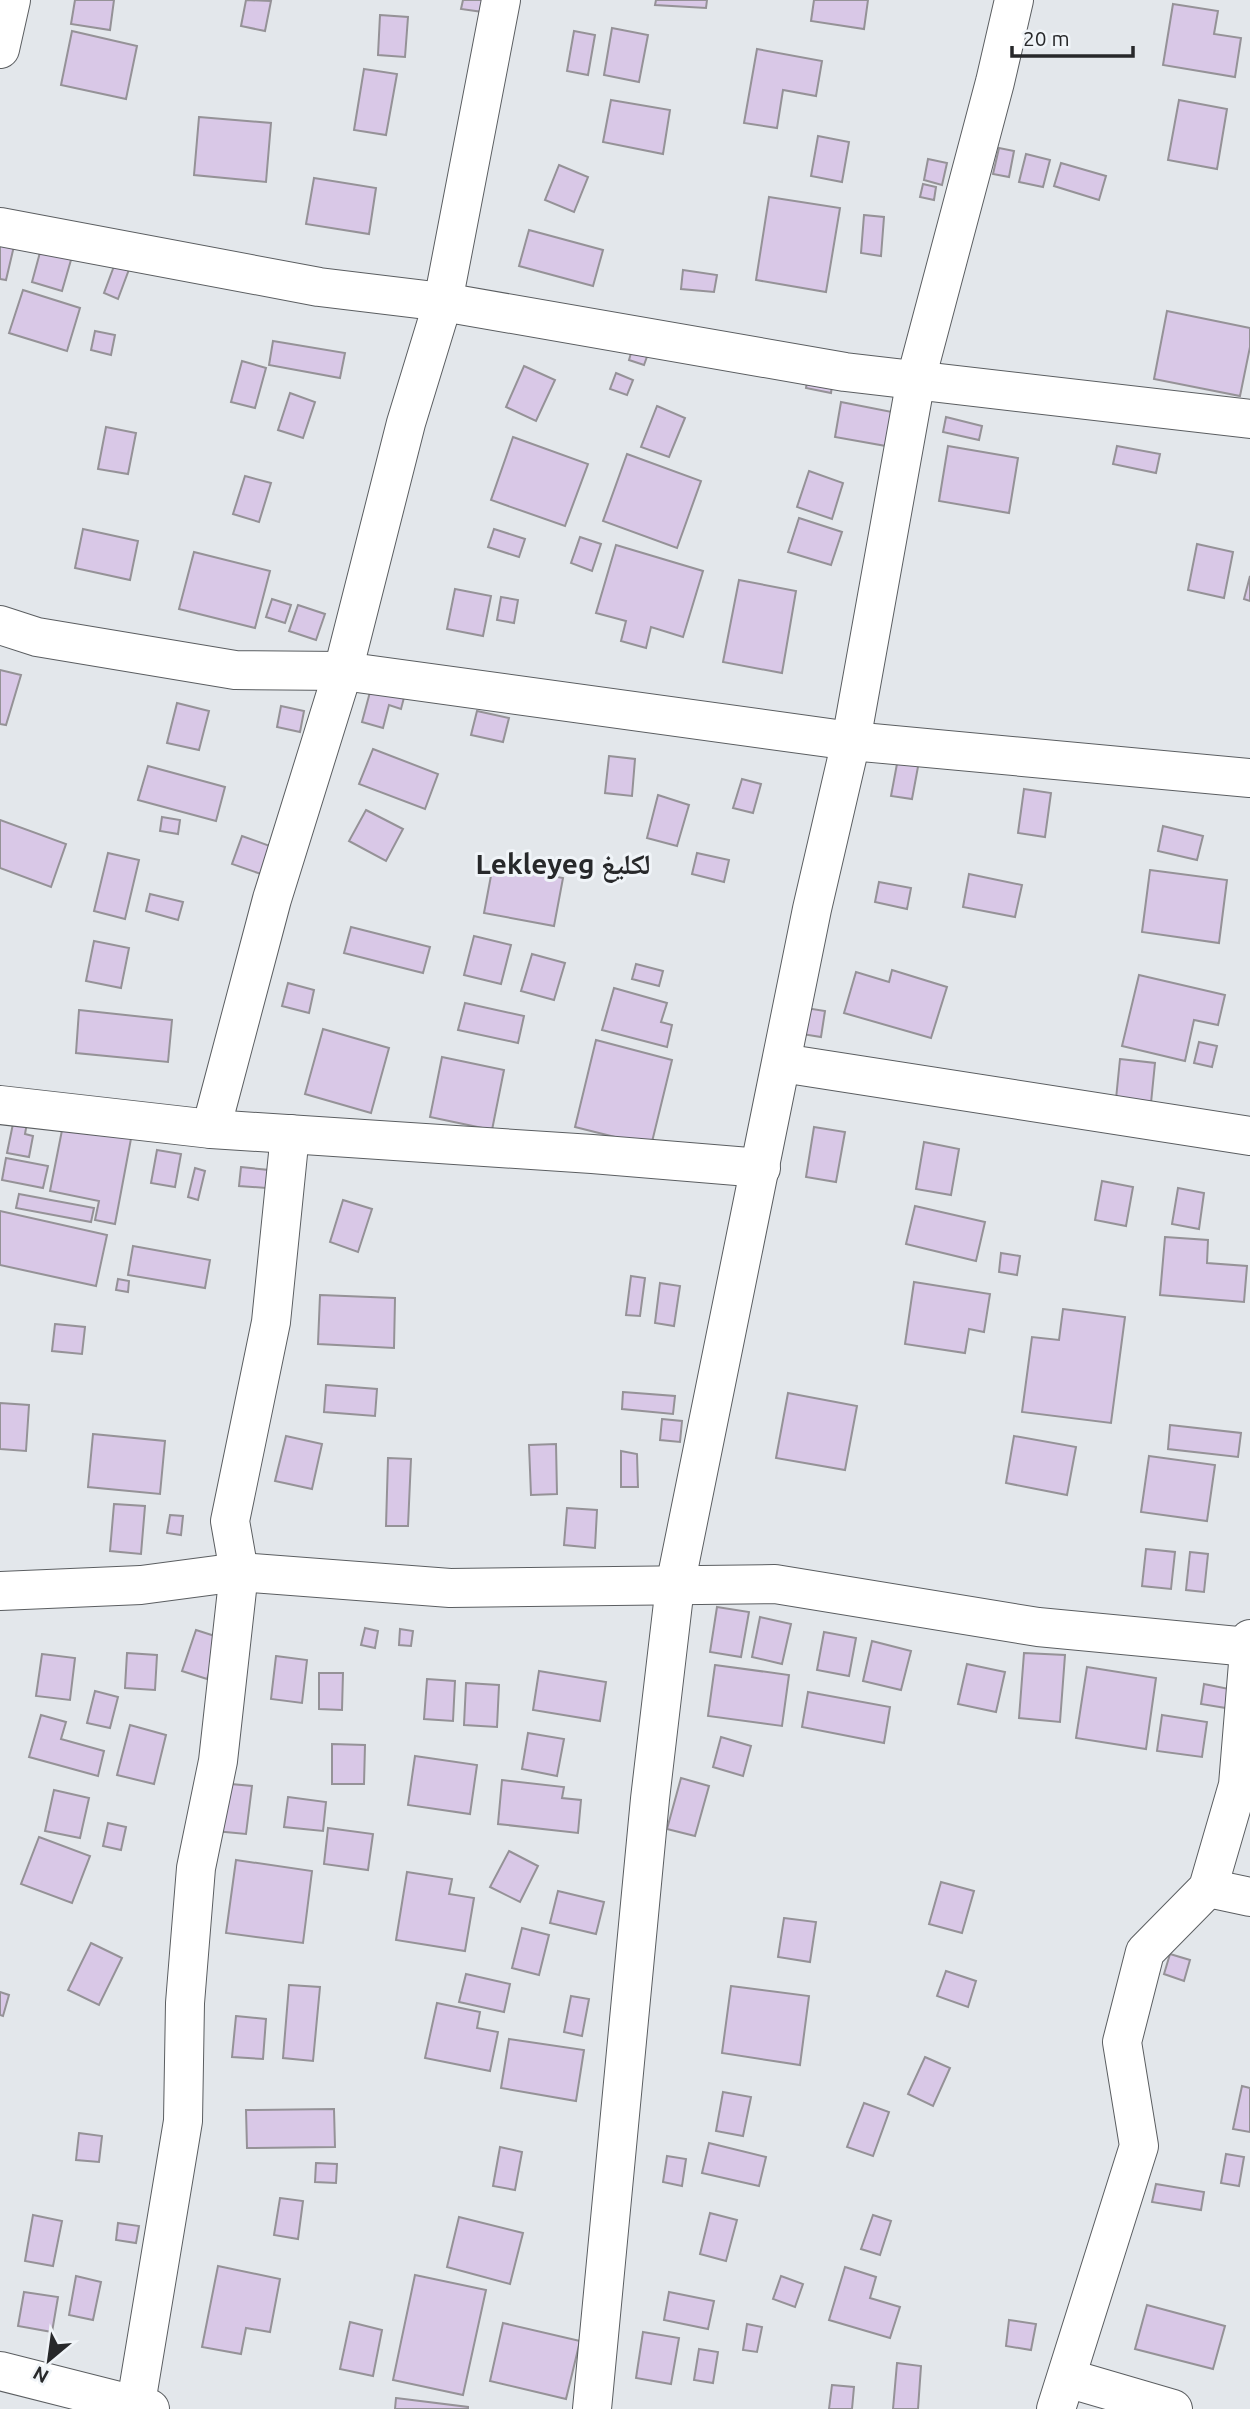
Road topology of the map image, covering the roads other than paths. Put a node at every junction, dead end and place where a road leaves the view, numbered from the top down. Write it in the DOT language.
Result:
graph roads {
  1 [pos="11,0"];
  2 [pos="501,0"];
  3 [pos="1014,0"];
  4 [pos="0,49"];
  5 [pos="0,228"];
  6 [pos="443,302"];
  7 [pos="916,379"];
  8 [pos="1250,419"];
  9 [pos="0,625"];
  10 [pos="343,671"];
  11 [pos="851,741"];
  12 [pos="1250,778"];
  13 [pos="782,1063"];
  14 [pos="0,1105"];
  15 [pos="211,1129"];
  16 [pos="290,1134"];
  17 [pos="1250,1136"];
  18 [pos="761,1168"];
  19 [pos="239,1572"];
  20 [pos="675,1586"];
  21 [pos="0,1591"];
  22 [pos="1249,1643"];
  23 [pos="1208,1888"];
  24 [pos="1250,1896"];
  25 [pos="0,2371"];
  26 [pos="1062,2394"];
  27 [pos="140,2408"];
  28 [pos="592,2409"];
  29 [pos="1173,2409"];
  1 -- 4 [label="street"];
  2 -- 6 [label="street"];
  3 -- 7 [label="street"];
  5 -- 6 [label="street"];
  6 -- 7 [label="street"];
  6 -- 10 [label="street"];
  7 -- 8 [label="street"];
  7 -- 11 [label="street"];
  9 -- 10 [label="street"];
  10 -- 11 [label="street"];
  10 -- 15 [label="street"];
  11 -- 12 [label="street"];
  11 -- 13 [label="street"];
  13 -- 17 [label="street"];
  13 -- 18 [label="street"];
  14 -- 15 [label="street"];
  15 -- 16 [label="street"];
  16 -- 18 [label="street"];
  16 -- 19 [label="street"];
  18 -- 20 [label="street"];
  19 -- 20 [label="street"];
  19 -- 21 [label="street"];
  19 -- 27 [label="street"];
  20 -- 22 [label="street"];
  20 -- 28 [label="street"];
  22 -- 23 [label="street"];
  23 -- 24 [label="street"];
  23 -- 26 [label="street"];
  25 -- 27 [label="street"];
  26 -- 29 [label="street"];
}
